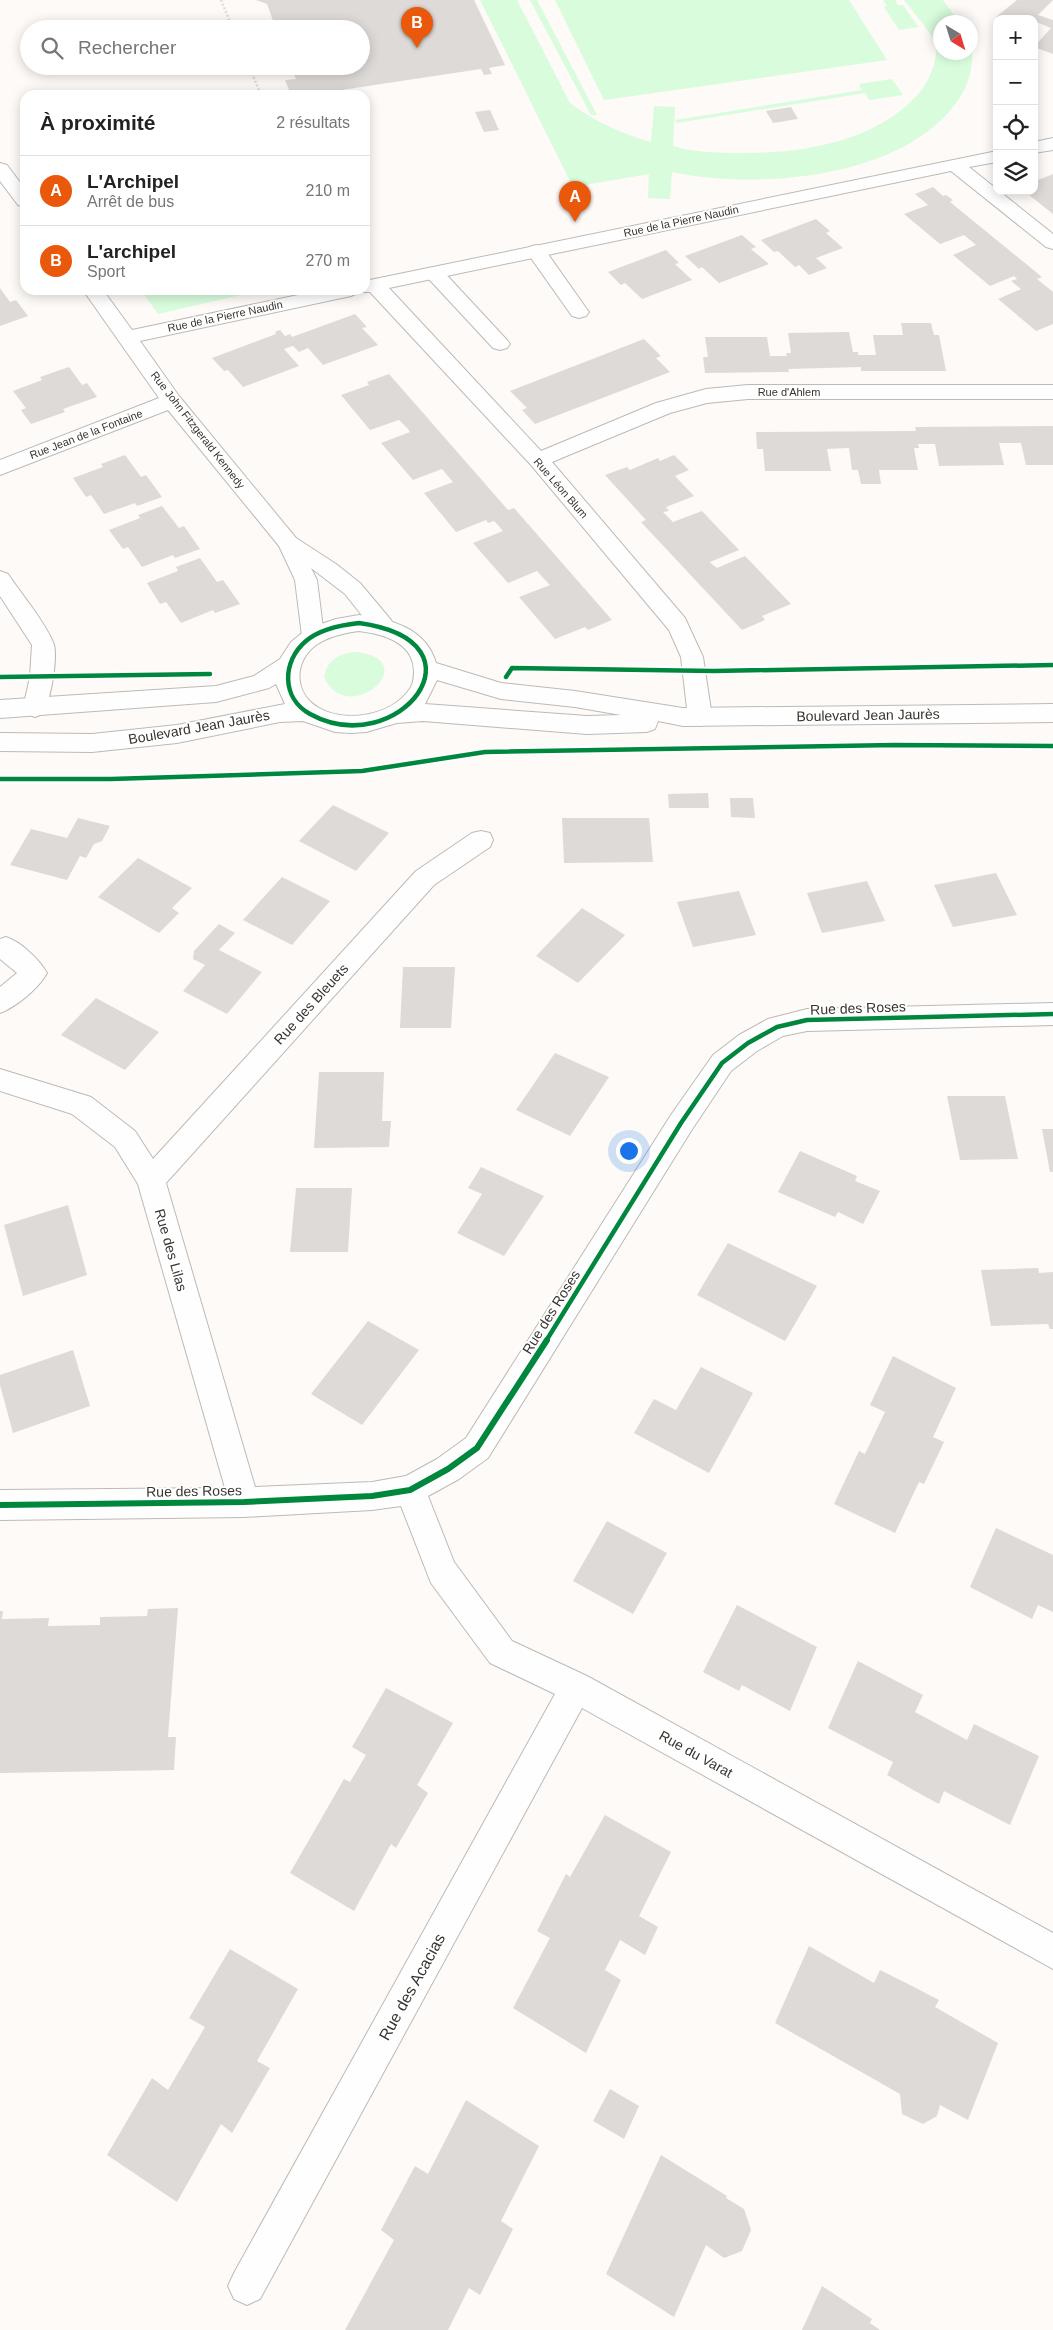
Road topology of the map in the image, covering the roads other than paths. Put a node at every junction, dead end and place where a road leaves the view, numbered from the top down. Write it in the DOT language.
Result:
graph roads {
  1 [pos="1053,144"];
  2 [pos="1038,147"];
  3 [pos="993,157"];
  4 [pos="953,164"];
  5 [pos="0,169"];
  6 [pos="20,195"];
  7 [pos="1053,243"];
  8 [pos="536,251"];
  9 [pos="434,273"];
  10 [pos="370,286"];
  11 [pos="97,295"];
  12 [pos="327,295"];
  13 [pos="579,312"];
  14 [pos="128,337"];
  15 [pos="500,344"];
  16 [pos="1053,392"];
  17 [pos="172,401"];
  18 [pos="538,460"];
  19 [pos="0,468"];
  20 [pos="288,543"];
  21 [pos="0,579"];
  22 [pos="383,626"];
  23 [pos="313,636"];
  24 [pos="288,665"];
  25 [pos="427,669"];
  26 [pos="36,708"];
  27 [pos="0,709"];
  28 [pos="307,712"];
  29 [pos="1053,713"];
  30 [pos="397,714"];
  31 [pos="691,717"];
  32 [pos="0,742"];
  33 [pos="481,840"];
  34 [pos="0,949"];
  35 [pos="0,1002"];
  36 [pos="1053,1014"];
  37 [pos="0,1080"];
  38 [pos="151,1180"];
  39 [pos="410,1490"];
  40 [pos="244,1502"];
  41 [pos="0,1505"];
  42 [pos="576,1687"];
  43 [pos="1053,1952"];
  44 [pos="247,2286"];
  1 -- 2 [label="street"];
  3 -- 4 [label="street, Rue de la Pierre Naudin"];
  4 -- 7 [label="street"];
  4 -- 8 [label="street, Rue de la Pierre Naudin"];
  5 -- 6 [label="street"];
  8 -- 9 [label="street, Rue de la Pierre Naudin"];
  8 -- 13 [label="street"];
  9 -- 10 [label="street, Rue de la Pierre Naudin"];
  9 -- 15 [label="street"];
  10 -- 18 [label="street, Rue Léon Blum"];
  11 -- 14 [label="street, Rue John Fitzgerald Kennedy"];
  12 -- 14 [label="street, Rue de la Pierre Naudin"];
  14 -- 17 [label="street, Rue John Fitzgerald Kennedy"];
  16 -- 18 [label="street, Rue d'Ahlem"];
  17 -- 19 [label="street, Rue Jean de la Fontaine"];
  17 -- 20 [label="street, Rue John Fitzgerald Kennedy"];
  18 -- 31 [label="street, Rue Léon Blum"];
  20 -- 22 [label="street, Rue John Fitzgerald Kennedy"];
  20 -- 23 [label="street, Rue John Fitzgerald Kennedy"];
  21 -- 26 [label="street"];
  22 -- 23 [label="street"];
  22 -- 25 [label="street"];
  23 -- 24 [label="street"];
  24 -- 26 [label="street"];
  24 -- 28 [label="street"];
  25 -- 30 [label="street"];
  25 -- 31 [label="street, Boulevard Jean Jaurès"];
  26 -- 27 [label="street"];
  28 -- 30 [label="street"];
  28 -- 32 [label="street, Boulevard Jean Jaurès"];
  29 -- 31 [label="street, Boulevard Jean Jaurès"];
  30 -- 31 [label="street, Boulevard Jean Jaurès"];
  33 -- 38 [label="street, Rue des Bleuets"];
  34 -- 35 [label="street"];
  36 -- 39 [label="street, Rue des Roses"];
  37 -- 38 [label="street, Rue des Lilas"];
  38 -- 40 [label="street, Rue des Lilas"];
  39 -- 40 [label="street, Rue des Roses"];
  39 -- 42 [label="street, Rue du Varat"];
  40 -- 41 [label="street, Rue des Roses"];
  42 -- 43 [label="street, Rue du Varat"];
  42 -- 44 [label="street, Rue des Acacias"];
}
